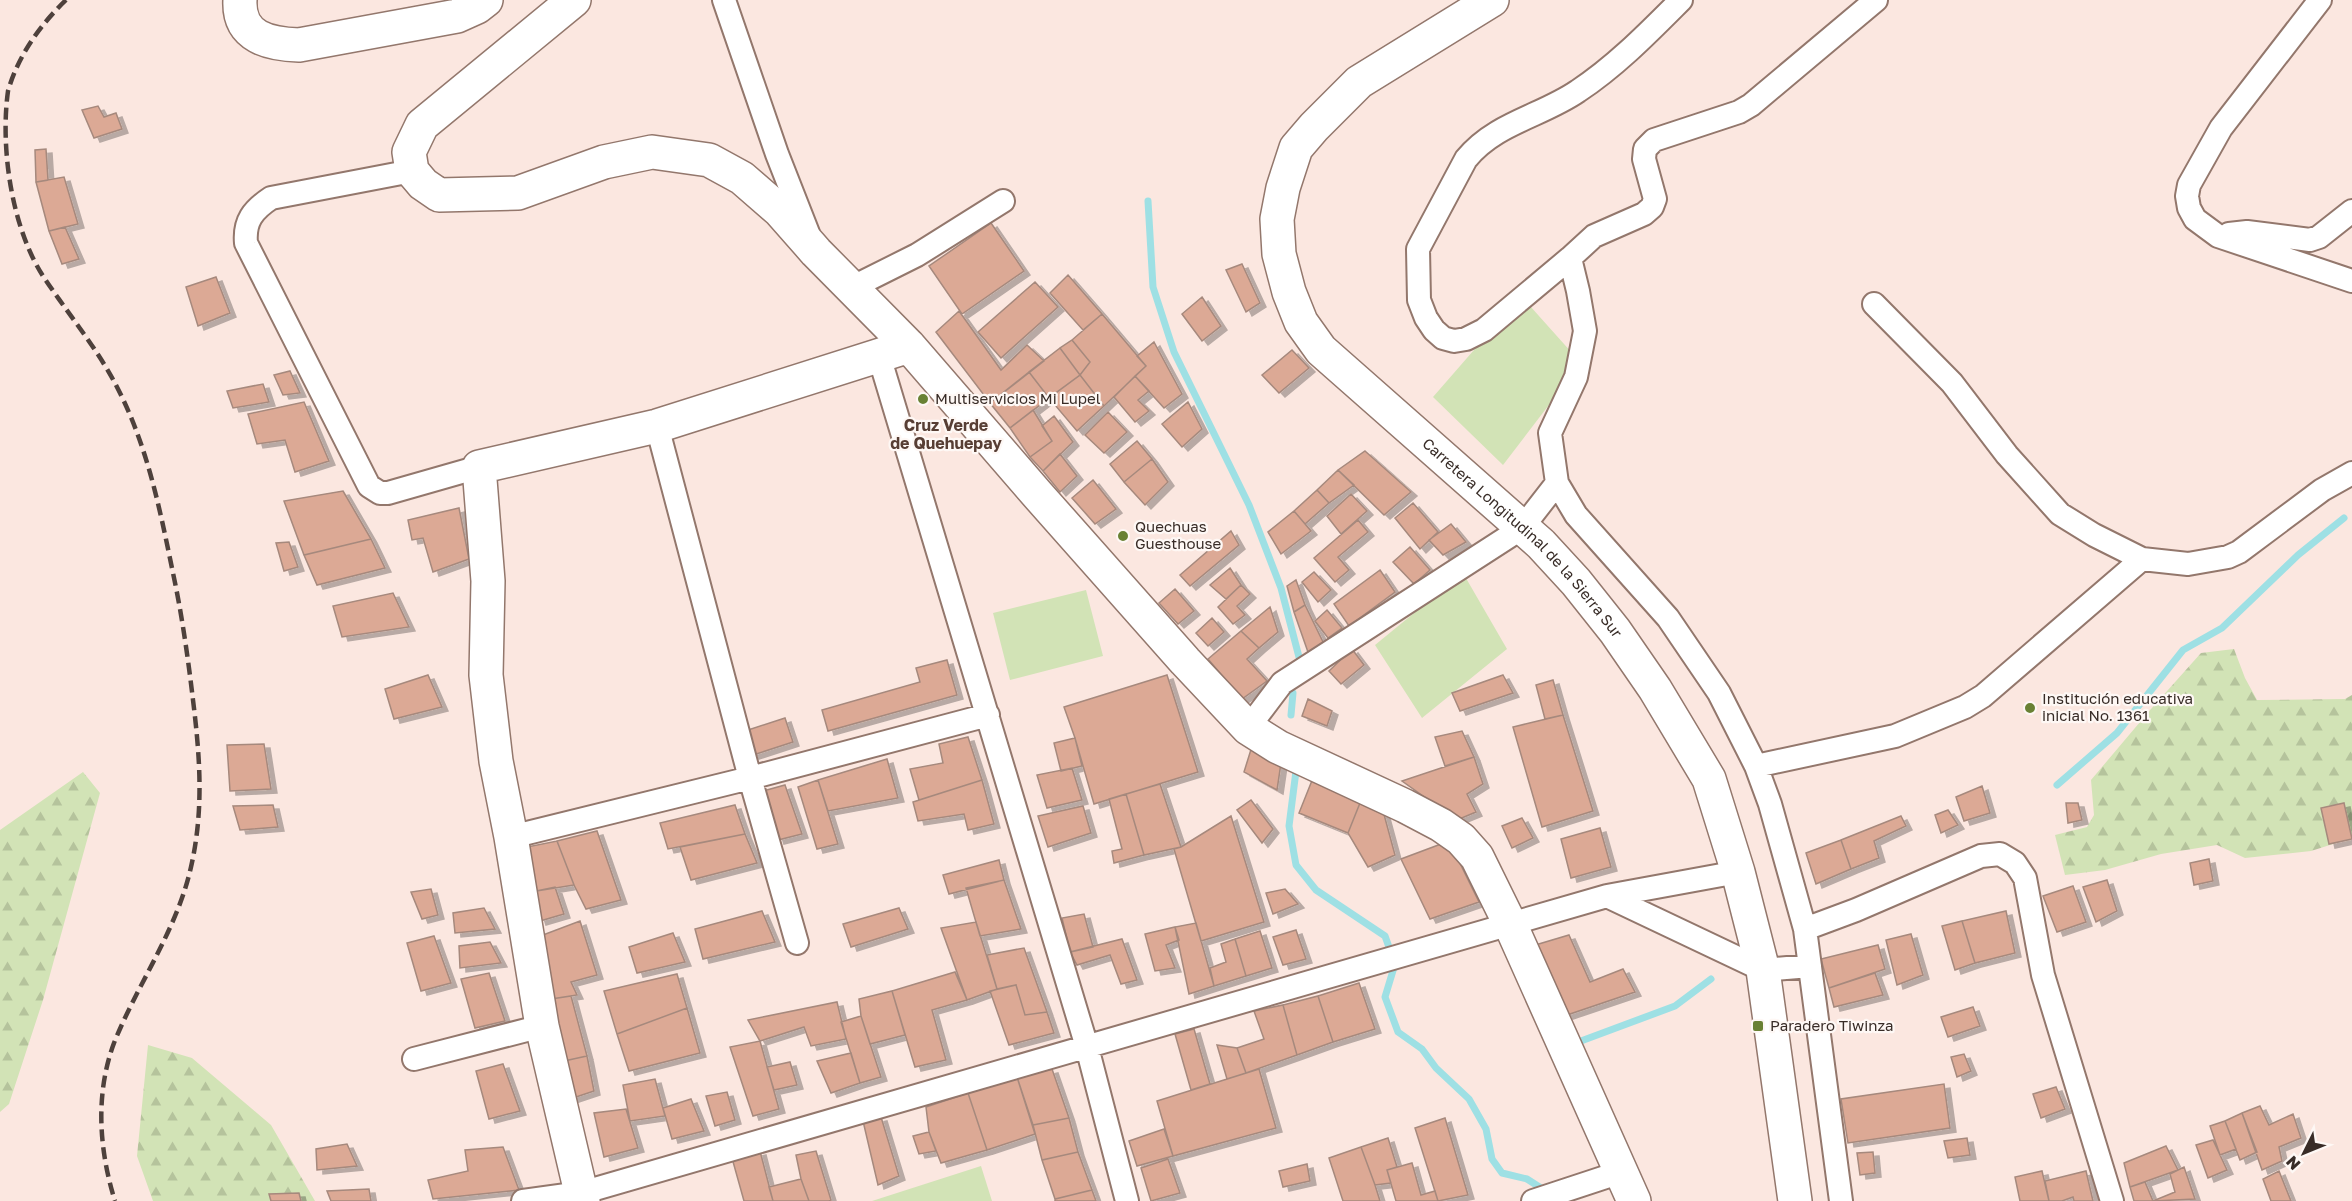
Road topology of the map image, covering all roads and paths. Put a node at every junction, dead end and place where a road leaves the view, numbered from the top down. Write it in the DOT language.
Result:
graph roads {
  1 [pos="240,0"];
  2 [pos="486,0"];
  3 [pos="574,0"];
  4 [pos="724,0"];
  5 [pos="1492,0"];
  6 [pos="1681,0"];
  7 [pos="1876,0"];
  8 [pos="2320,0"];
  9 [pos="412,171"];
  10 [pos="1003,201"];
  11 [pos="2352,211"];
  12 [pos="2218,236"];
  13 [pos="816,252"];
  14 [pos="1570,258"];
  15 [pos="2352,281"];
  16 [pos="851,288"];
  17 [pos="1874,304"];
  18 [pos="894,351"];
  19 [pos="657,426"];
  20 [pos="479,467"];
  21 [pos="2352,473"];
  22 [pos="1557,483"];
  23 [pos="1522,528"];
  24 [pos="2142,559"];
  25 [pos="988,715"];
  26 [pos="1248,728"];
  27 [pos="1756,766"];
  28 [pos="750,778"];
  29 [pos="511,837"];
  30 [pos="1738,872"];
  31 [pos="1606,897"];
  32 [pos="1511,926"];
  33 [pos="1805,929"];
  34 [pos="797,943"];
  35 [pos="1810,966"];
  36 [pos="1763,970"];
  37 [pos="542,1026"];
  38 [pos="1087,1047"];
  39 [pos="414,1059"];
  40 [pos="1621,1172"];
  41 [pos="582,1197"];
  42 [pos="1541,1198"];
  43 [pos="523,1201"];
  44 [pos="1127,1201"];
  45 [pos="1634,1201"];
  46 [pos="1795,1201"];
  47 [pos="1841,1201"];
  48 [pos="2112,1201"];
  1 -- 2 [label="main road"];
  3 -- 9 [label="main road"];
  4 -- 13 [label="street"];
  5 -- 23 [label="main road, Carretera Longitudinal de la Sierra Sur"];
  6 -- 14 [label="street"];
  7 -- 14 [label="street"];
  8 -- 12 [label="street"];
  9 -- 13 [label="main road"];
  9 -- 20 [label="street"];
  10 -- 16 [label="street"];
  11 -- 12 [label="street"];
  12 -- 15 [label="street"];
  13 -- 16 [label="main road"];
  14 -- 22 [label="street"];
  16 -- 18 [label="main road"];
  17 -- 24 [label="street"];
  18 -- 19 [label="main road"];
  18 -- 25 [label="street"];
  18 -- 26 [label="main road"];
  19 -- 20 [label="main road"];
  19 -- 28 [label="street"];
  20 -- 29 [label="main road"];
  21 -- 24 [label="street"];
  22 -- 23 [label="street"];
  22 -- 27 [label="street"];
  23 -- 26 [label="street"];
  23 -- 30 [label="main road, Carretera Longitudinal de la Sierra Sur"];
  24 -- 27 [label="street"];
  25 -- 28 [label="street"];
  25 -- 38 [label="street"];
  26 -- 32 [label="main road"];
  27 -- 33 [label="street"];
  28 -- 29 [label="street"];
  28 -- 34 [label="street"];
  29 -- 37 [label="main road"];
  30 -- 31 [label="street"];
  30 -- 36 [label="main road, Carretera Longitudinal de la Sierra Sur"];
  31 -- 32 [label="street"];
  31 -- 36 [label="street"];
  32 -- 38 [label="street"];
  32 -- 40 [label="main road"];
  33 -- 35 [label="street"];
  33 -- 48 [label="street"];
  35 -- 36 [label="street"];
  35 -- 47 [label="street"];
  36 -- 46 [label="main road, Carretera Longitudinal de la Sierra Sur"];
  37 -- 39 [label="street"];
  37 -- 41 [label="main road"];
  38 -- 41 [label="street"];
  38 -- 44 [label="street"];
  40 -- 42 [label="street"];
  40 -- 45 [label="main road"];
  41 -- 43 [label="street"];
}
